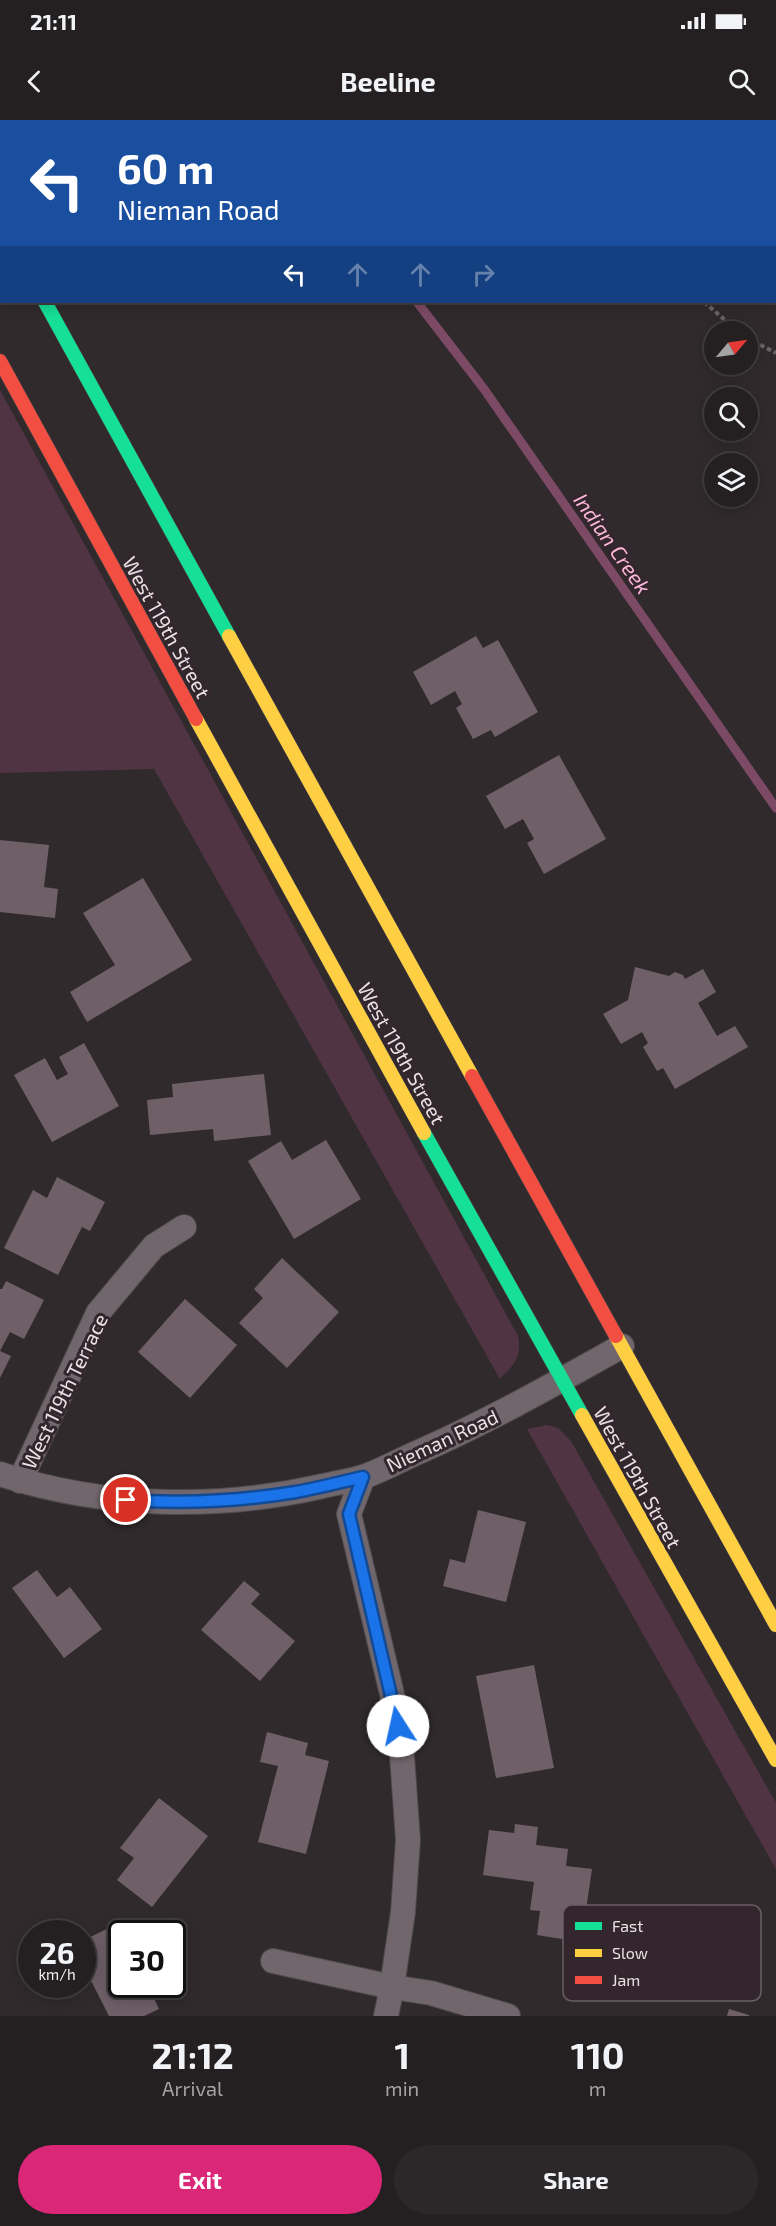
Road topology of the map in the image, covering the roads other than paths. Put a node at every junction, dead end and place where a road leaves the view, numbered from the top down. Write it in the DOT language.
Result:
graph roads {
  1 [pos="46,303"];
  2 [pos="0,361"];
  3 [pos="184,1227"];
  4 [pos="622,1346"];
  5 [pos="561,1381"];
  6 [pos="10,1477"];
  7 [pos="363,1477"];
  8 [pos="776,1625"];
  9 [pos="776,1760"];
  10 [pos="273,1961"];
  11 [pos="392,1987"];
  12 [pos="386,2016"];
  13 [pos="508,2016"];
  1 -- 4 [label="main road"];
  2 -- 5 [label="main road, West 119th Street"];
  3 -- 6 [label="street, West 119th Terrace"];
  4 -- 5 [label="street, Nieman Road"];
  4 -- 8 [label="main road"];
  5 -- 7 [label="street, Nieman Road"];
  5 -- 9 [label="main road, West 119th Street"];
  6 -- 7 [label="street, Nieman Road"];
  7 -- 11 [label="street"];
  10 -- 11 [label="street"];
  11 -- 12 [label="street"];
  11 -- 13 [label="street"];
}
